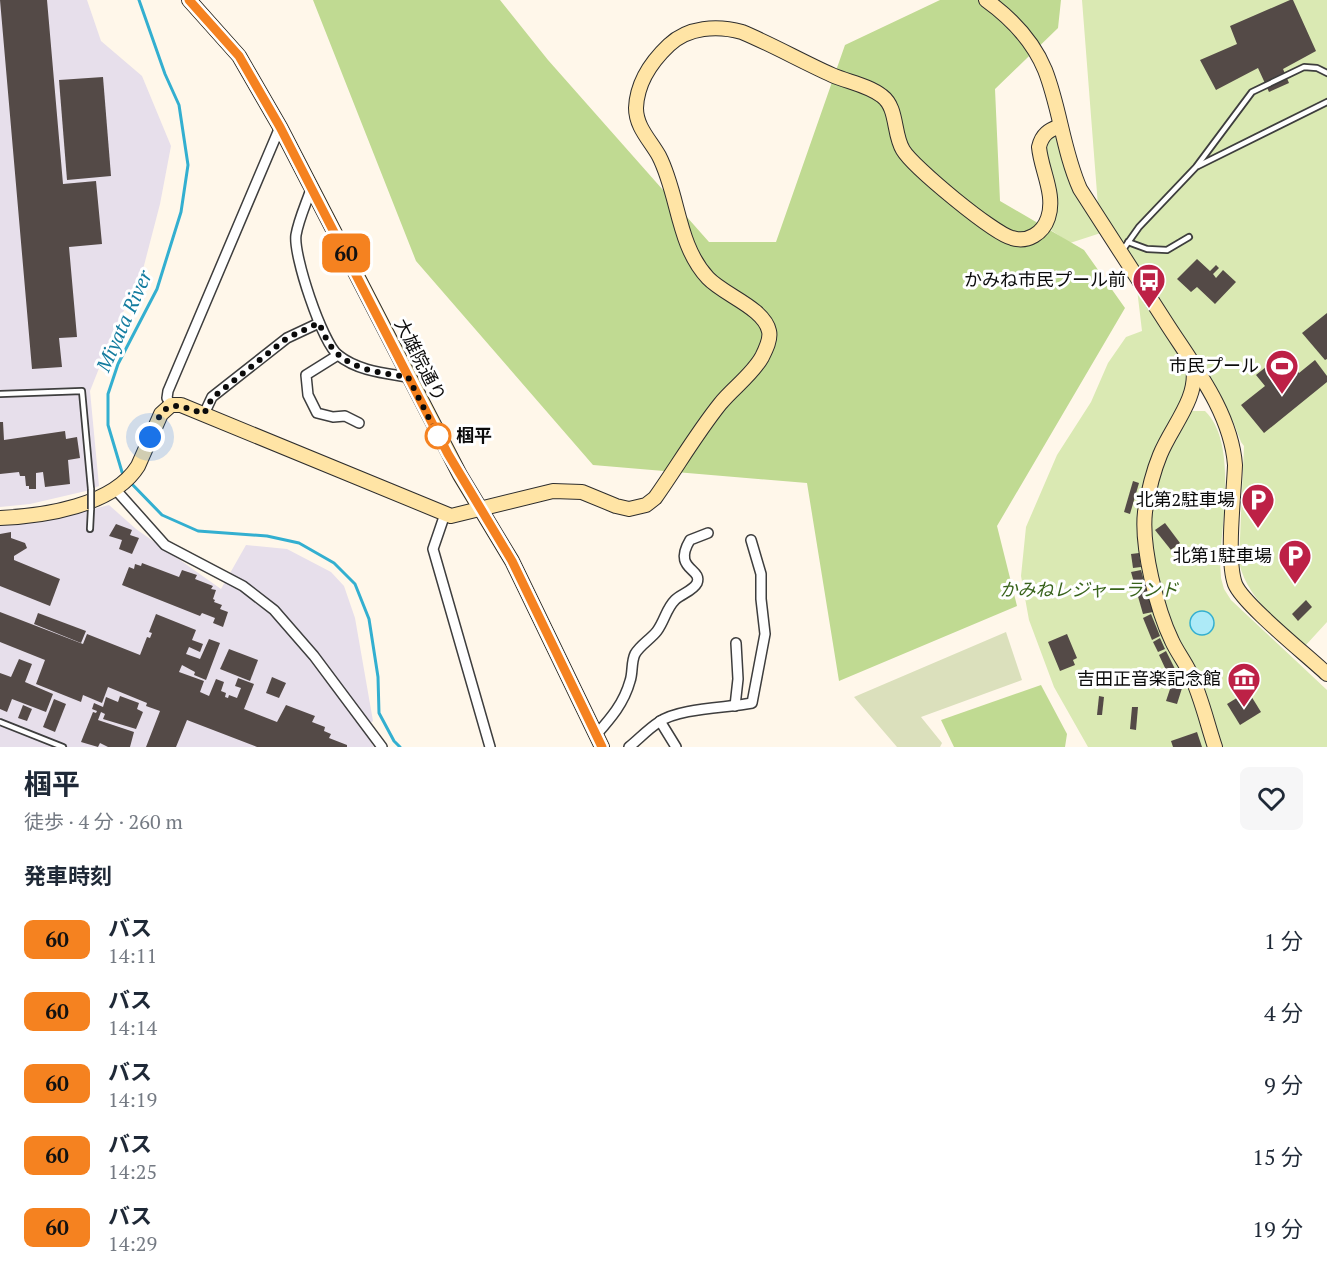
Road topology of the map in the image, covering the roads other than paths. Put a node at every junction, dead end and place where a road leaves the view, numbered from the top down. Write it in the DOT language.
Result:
graph roads {
  1 [pos="189,0"];
  2 [pos="986,0"];
  3 [pos="1327,73"];
  4 [pos="1327,102"];
  5 [pos="1060,126"];
  6 [pos="280,127"];
  7 [pos="1196,167"];
  8 [pos="312,186"];
  9 [pos="1189,237"];
  10 [pos="1124,248"];
  11 [pos="319,323"];
  12 [pos="338,355"];
  13 [pos="1193,365"];
  14 [pos="408,377"];
  15 [pos="0,394"];
  16 [pos="1185,404"];
  17 [pos="171,405"];
  18 [pos="1217,408"];
  19 [pos="204,414"];
  20 [pos="359,423"];
  21 [pos="118,488"];
  22 [pos="481,509"];
  23 [pos="444,514"];
  24 [pos="0,518"];
  25 [pos="90,529"];
  26 [pos="708,533"];
  27 [pos="751,540"];
  28 [pos="736,643"];
  29 [pos="1327,674"];
  30 [pos="735,706"];
  31 [pos="660,721"];
  32 [pos="0,722"];
  33 [pos="599,741"];
  34 [pos="63,747"];
  35 [pos="382,747"];
  36 [pos="490,747"];
  37 [pos="629,747"];
  38 [pos="676,747"];
  39 [pos="1215,747"];
  1 -- 6 [label="street, 大雄院通り"];
  2 -- 5 [label="street"];
  3 -- 7 [label="lane"];
  4 -- 7 [label="lane"];
  5 -- 10 [label="street"];
  5 -- 22 [label="street"];
  6 -- 8 [label="street, 大雄院通り"];
  6 -- 17 [label="street"];
  7 -- 10 [label="lane"];
  8 -- 11 [label="street"];
  8 -- 14 [label="street, 大雄院通り"];
  9 -- 10 [label="lane"];
  10 -- 13 [label="street"];
  11 -- 12 [label="street"];
  11 -- 19 [label="street"];
  12 -- 14 [label="street"];
  12 -- 20 [label="street"];
  13 -- 16 [label="street"];
  13 -- 18 [label="street"];
  14 -- 22 [label="street, 大雄院通り"];
  15 -- 25 [label="lane, bridge"];
  16 -- 18 [label="street"];
  16 -- 39 [label="street"];
  17 -- 19 [label="street"];
  17 -- 21 [label="street"];
  18 -- 29 [label="street"];
  19 -- 23 [label="street"];
  21 -- 24 [label="street"];
  21 -- 35 [label="street"];
  22 -- 23 [label="street"];
  22 -- 33 [label="street, 大雄院通り"];
  23 -- 36 [label="street"];
  26 -- 33 [label="street"];
  27 -- 30 [label="street"];
  28 -- 30 [label="street"];
  30 -- 31 [label="street"];
  31 -- 37 [label="street"];
  31 -- 38 [label="street"];
  32 -- 34 [label="lane"];
}
